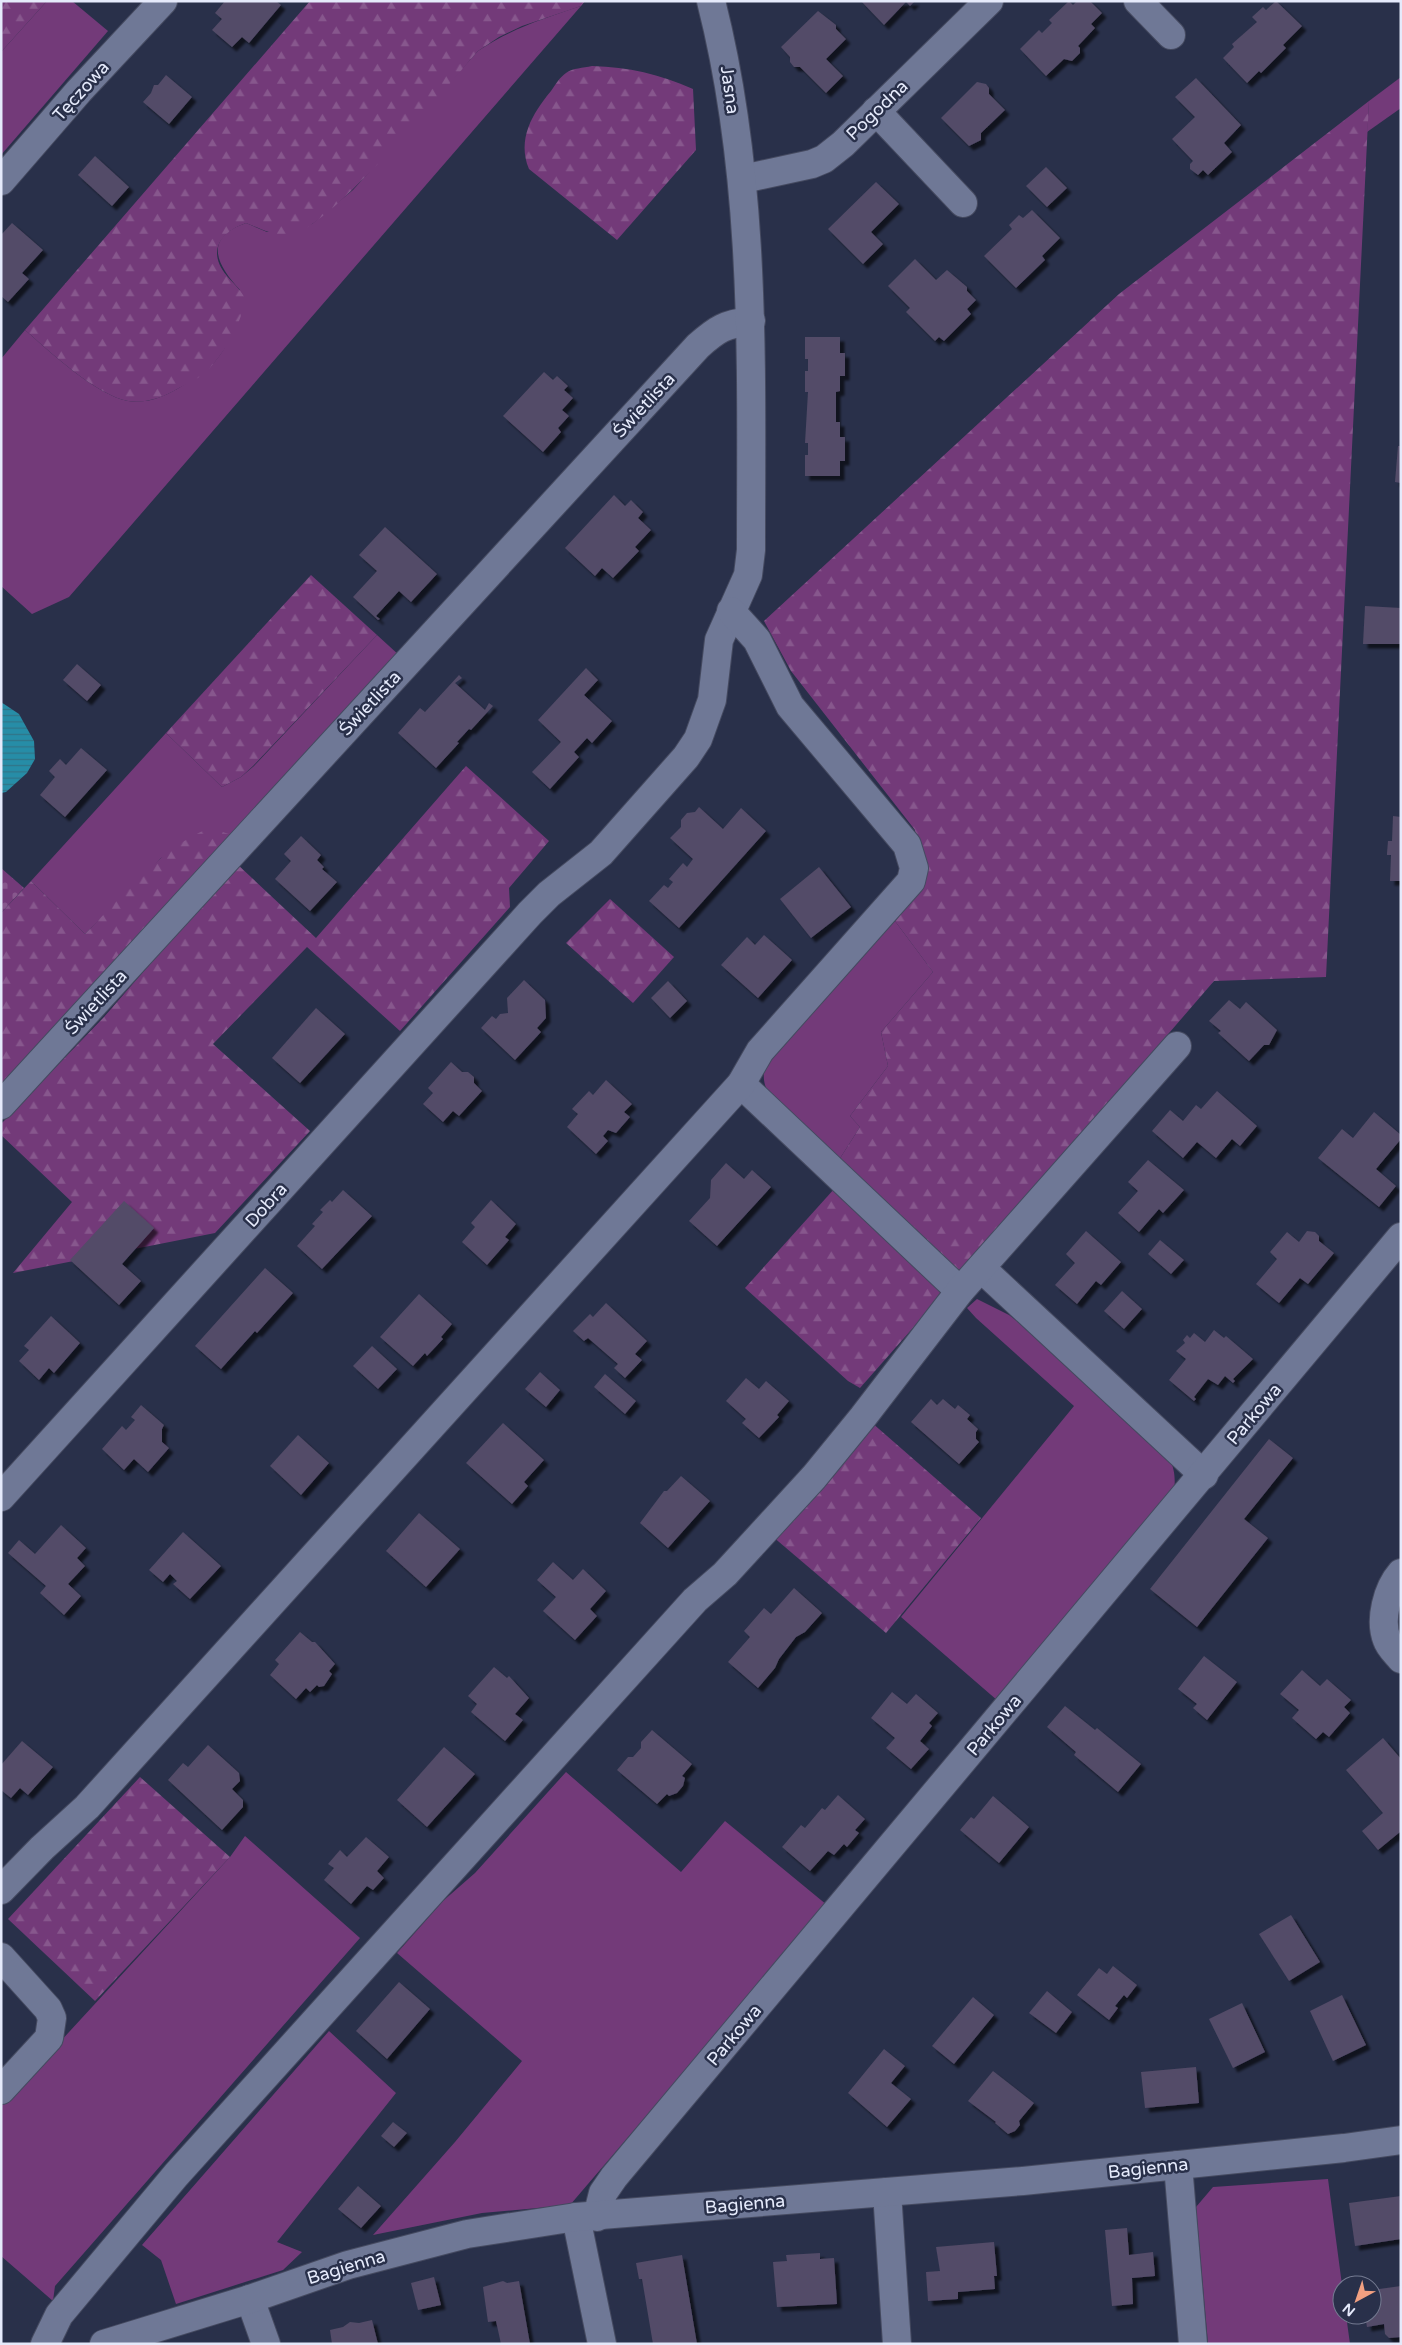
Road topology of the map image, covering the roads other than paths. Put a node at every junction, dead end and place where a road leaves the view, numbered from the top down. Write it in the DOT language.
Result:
graph roads {
  1 [pos="163,1"];
  2 [pos="712,1"];
  3 [pos="989,1"];
  4 [pos="1138,1"];
  5 [pos="1171,35"];
  6 [pos="876,111"];
  7 [pos="743,179"];
  8 [pos="1,181"];
  9 [pos="963,203"];
  10 [pos="751,321"];
  11 [pos="731,611"];
  12 [pos="1177,1046"];
  13 [pos="741,1084"];
  14 [pos="1,1105"];
  15 [pos="1401,1237"];
  16 [pos="981,1268"];
  17 [pos="960,1291"];
  18 [pos="1204,1475"];
  19 [pos="1,1497"];
  20 [pos="1401,1573"];
  21 [pos="1401,1659"];
  22 [pos="1,1890"];
  23 [pos="1,1957"];
  24 [pos="1,2090"];
  25 [pos="1401,2140"];
  26 [pos="1178,2165"];
  27 [pos="887,2192"];
  28 [pos="586,2217"];
  29 [pos="250,2298"];
  30 [pos="46,2344"];
  31 [pos="104,2344"];
  32 [pos="266,2344"];
  33 [pos="602,2344"];
  34 [pos="898,2344"];
  35 [pos="1193,2344"];
  1 -- 8 [label="street, Tęczowa"];
  2 -- 7 [label="street, Jasna"];
  3 -- 6 [label="street, Pogodna"];
  4 -- 5 [label="street"];
  6 -- 7 [label="street, Pogodna"];
  6 -- 9 [label="street"];
  7 -- 10 [label="street, Jasna"];
  10 -- 11 [label="street, Jasna"];
  10 -- 14 [label="street, Świetlista"];
  11 -- 13 [label="street"];
  11 -- 19 [label="street, Dobra"];
  12 -- 16 [label="street"];
  13 -- 17 [label="street"];
  13 -- 22 [label="street"];
  15 -- 18 [label="street, Parkowa"];
  16 -- 17 [label="street"];
  16 -- 18 [label="street"];
  17 -- 30 [label="street"];
  18 -- 28 [label="street, Parkowa"];
  20 -- 21 [label="street"];
  23 -- 24 [label="street"];
  25 -- 26 [label="street, Bagienna"];
  26 -- 27 [label="street, Bagienna"];
  26 -- 35 [label="street"];
  27 -- 28 [label="street, Bagienna"];
  27 -- 34 [label="street"];
  28 -- 29 [label="street, Bagienna"];
  28 -- 33 [label="street"];
  29 -- 31 [label="street, Bagienna"];
  29 -- 32 [label="street"];
}
